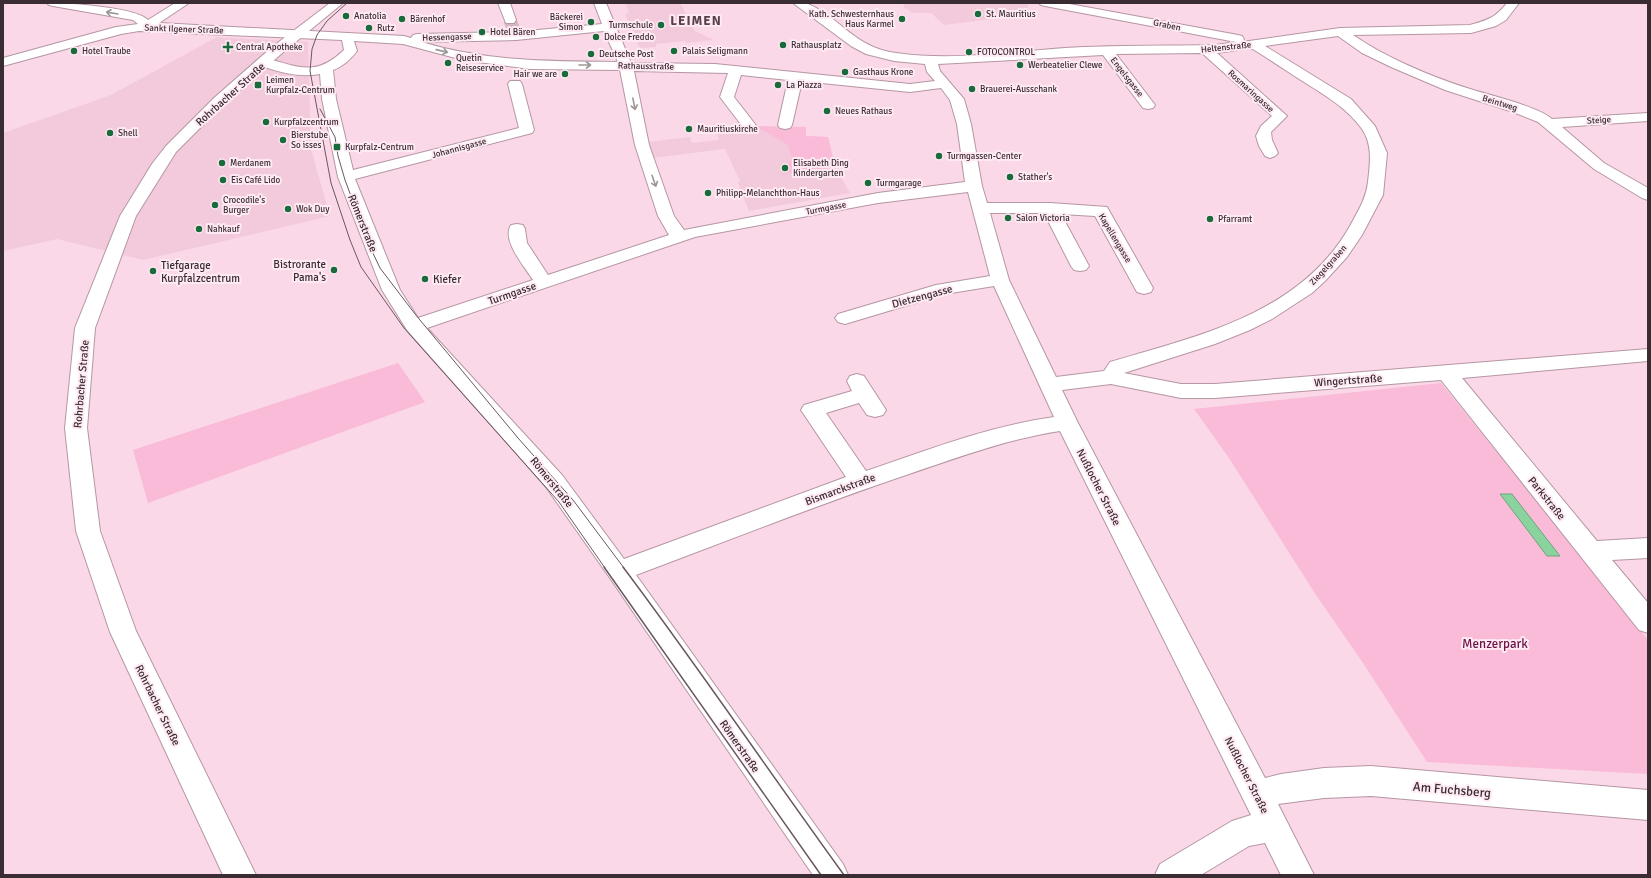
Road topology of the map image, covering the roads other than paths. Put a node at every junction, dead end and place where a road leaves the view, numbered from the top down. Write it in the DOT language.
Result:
graph roads {
  1 [pos="53,3"];
  2 [pos="183,3"];
  3 [pos="337,3"];
  4 [pos="504,3"];
  5 [pos="600,3"];
  6 [pos="799,3"];
  7 [pos="1045,3"];
  8 [pos="1513,3"];
  9 [pos="510,20"];
  10 [pos="145,27"];
  11 [pos="609,27"];
  12 [pos="1340,32"];
  13 [pos="298,34"];
  14 [pos="346,36"];
  15 [pos="1288,39"];
  16 [pos="404,40"];
  17 [pos="1253,44"];
  18 [pos="1106,50"];
  19 [pos="1206,50"];
  20 [pos="930,61"];
  21 [pos="3,62"];
  22 [pos="264,62"];
  23 [pos="626,66"];
  24 [pos="326,69"];
  25 [pos="736,70"];
  26 [pos="796,76"];
  27 [pos="515,84"];
  28 [pos="944,84"];
  29 [pos="1148,104"];
  30 [pos="1648,117"];
  31 [pos="1550,124"];
  32 [pos="785,125"];
  33 [pos="751,128"];
  34 [pos="1270,153"];
  35 [pos="345,174"];
  36 [pos="974,186"];
  37 [pos="1648,195"];
  38 [pos="981,208"];
  39 [pos="1050,208"];
  40 [pos="517,229"];
  41 [pos="679,236"];
  42 [pos="1080,266"];
  43 [pos="1000,280"];
  44 [pos="543,282"];
  45 [pos="1144,288"];
  46 [pos="846,318"];
  47 [pos="414,326"];
  48 [pos="1648,355"];
  49 [pos="1446,373"];
  50 [pos="1111,377"];
  51 [pos="1048,385"];
  52 [pos="865,395"];
  53 [pos="1067,423"];
  54 [pos="861,481"];
  55 [pos="1648,548"];
  56 [pos="1589,550"];
  57 [pos="619,571"];
  58 [pos="1648,622"];
  59 [pos="1256,795"];
  60 [pos="1648,805"];
  61 [pos="1273,825"];
  62 [pos="240,875"];
  63 [pos="832,875"];
  64 [pos="1171,875"];
  65 [pos="1298,875"];
  10 -- 1 [label="street, one-way"];
  2 -- 10 [label="street"];
  3 -- 13 [label="street, Rohrbacher Straße"];
  4 -- 9 [label="street"];
  5 -- 11 [label="street"];
  6 -- 20 [label="street, Heltenstraße"];
  7 -- 15 [label="street, Graben"];
  8 -- 12 [label="street, Heltenstraße"];
  10 -- 13 [label="street, Sankt Ilgener Straße"];
  10 -- 21 [label="street, Sankt Ilgener Straße"];
  11 -- 16 [label="street, Hessengasse"];
  11 -- 23 [label="street"];
  12 -- 15 [label="street, Heltenstraße"];
  12 -- 31 [label="street, Beintweg"];
  13 -- 14 [label="street, Rathausstraße"];
  13 -- 22 [label="street, Rohrbacher Straße"];
  14 -- 16 [label="street, Rathausstraße"];
  14 -- 24 [label="street"];
  15 -- 17 [label="street, Heltenstraße"];
  16 -- 23 [label="street, Rathausstraße, one-way"];
  17 -- 19 [label="street, Heltenstraße"];
  17 -- 50 [label="street, Ziegelgraben"];
  18 -- 19 [label="street, Heltenstraße"];
  18 -- 20 [label="street, Heltenstraße"];
  18 -- 29 [label="street, Engelsgasse"];
  19 -- 34 [label="street, Rosmaringasse"];
  20 -- 28 [label="street"];
  22 -- 24 [label="street"];
  22 -- 62 [label="street, Rohrbacher Straße"];
  23 -- 25 [label="street, Rathausstraße"];
  23 -- 41 [label="street, one-way"];
  24 -- 35 [label="street, Römerstraße"];
  25 -- 26 [label="street, Rathausstraße"];
  25 -- 33 [label="street"];
  26 -- 28 [label="street, Rathausstraße"];
  26 -- 32 [label="street"];
  27 -- 35 [label="street, Johannisgasse"];
  28 -- 36 [label="street, Nußlocher Straße"];
  30 -- 31 [label="street, Steige"];
  31 -- 37 [label="street, Beintweg"];
  35 -- 47 [label="street, Römerstraße"];
  36 -- 38 [label="street, Nußlocher Straße"];
  36 -- 41 [label="street, Turmgasse"];
  38 -- 39 [label="street, Kapellengasse"];
  38 -- 43 [label="street, Nußlocher Straße"];
  39 -- 42 [label="street"];
  39 -- 45 [label="street, Kapellengasse"];
  40 -- 44 [label="street"];
  41 -- 44 [label="street, Turmgasse"];
  43 -- 46 [label="street, Dietzengasse"];
  43 -- 51 [label="street, Nußlocher Straße"];
  44 -- 47 [label="street, Turmgasse"];
  47 -- 57 [label="street, Römerstraße"];
  48 -- 49 [label="street, Wingertstraße"];
  49 -- 50 [label="street, Wingertstraße"];
  49 -- 56 [label="street, Parkstraße"];
  50 -- 51 [label="street, Wingertstraße"];
  51 -- 53 [label="street, Nußlocher Straße"];
  52 -- 54 [label="street"];
  53 -- 54 [label="street, Bismarckstraße"];
  53 -- 59 [label="street, Nußlocher Straße"];
  54 -- 57 [label="street, Bismarckstraße"];
  55 -- 56 [label="street"];
  56 -- 58 [label="street, Parkstraße"];
  57 -- 63 [label="street, Römerstraße"];
  59 -- 60 [label="street, Am Fuchsberg"];
  59 -- 61 [label="street, Nußlocher Straße"];
  61 -- 64 [label="street"];
  61 -- 65 [label="street, Nußlocher Straße"];
}
